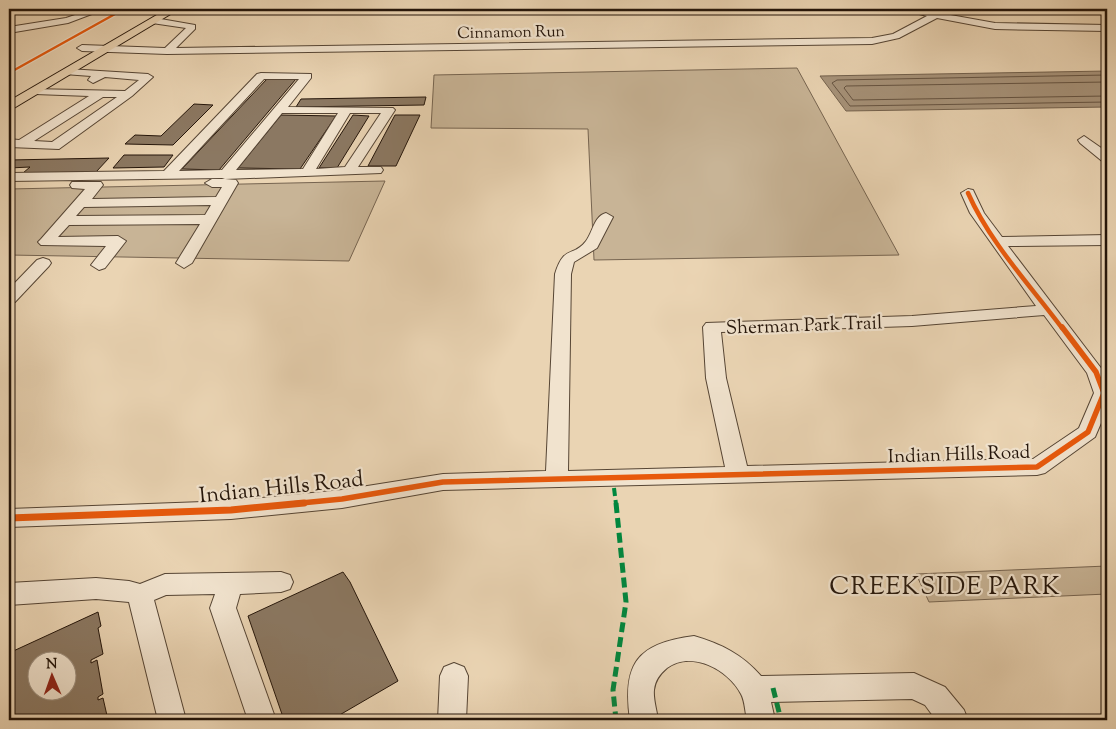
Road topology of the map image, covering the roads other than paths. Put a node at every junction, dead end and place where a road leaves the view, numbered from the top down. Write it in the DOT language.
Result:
graph roads {
  1 [pos="101,9"];
  2 [pos="174,9"];
  3 [pos="361,9"];
  4 [pos="368,9"];
  5 [pos="904,9"];
  6 [pos="153,15"];
  7 [pos="934,15"];
  8 [pos="128,22"];
  9 [pos="1107,28"];
  10 [pos="9,30"];
  11 [pos="104,36"];
  12 [pos="106,49"];
  13 [pos="168,50"];
  14 [pos="78,51"];
  15 [pos="68,72"];
  16 [pos="103,74"];
  17 [pos="35,91"];
  18 [pos="74,92"];
  19 [pos="101,93"];
  20 [pos="128,94"];
  21 [pos="9,107"];
  22 [pos="278,110"];
  23 [pos="346,110"];
  24 [pos="1084,140"];
  25 [pos="15,144"];
  26 [pos="1107,158"];
  27 [pos="376,170"];
  28 [pos="349,171"];
  29 [pos="307,173"];
  30 [pos="168,175"];
  31 [pos="225,175"];
  32 [pos="9,177"];
  33 [pos="96,185"];
  34 [pos="9,186"];
  35 [pos="968,193"];
  36 [pos="220,201"];
  37 [pos="80,203"];
  38 [pos="606,217"];
  39 [pos="210,219"];
  40 [pos="64,221"];
  41 [pos="1107,240"];
  42 [pos="997,242"];
  43 [pos="184,263"];
  44 [pos="43,264"];
  45 [pos="99,265"];
  46 [pos="9,298"];
  47 [pos="1047,310"];
  48 [pos="1101,372"];
  49 [pos="738,475"];
  50 [pos="557,479"];
  51 [pos="9,518"];
  52 [pos="281,582"];
  53 [pos="231,583"];
  54 [pos="9,594"];
  55 [pos="140,595"];
  56 [pos="454,676"];
  57 [pos="754,689"];
  58 [pos="172,720"];
  59 [pos="262,720"];
  60 [pos="452,720"];
  61 [pos="644,720"];
  62 [pos="761,720"];
  63 [pos="954,720"];
  1 -- 10 [label="street"];
  2 -- 6 [label="main road"];
  3 -- 4 [label="street"];
  5 -- 7 [label="street"];
  6 -- 8 [label="main road"];
  6 -- 12 [label="main road"];
  6 -- 13 [label="street"];
  7 -- 9 [label="street"];
  7 -- 13 [label="street, Cinnamon Run"];
  11 -- 14 [label="main road"];
  12 -- 13 [label="street, Cinnamon Run"];
  12 -- 14 [label="street, Cinnamon Run"];
  12 -- 15 [label="main road"];
  15 -- 16 [label="street"];
  15 -- 17 [label="main road"];
  16 -- 18 [label="street"];
  16 -- 20 [label="street"];
  17 -- 18 [label="street"];
  17 -- 21 [label="main road"];
  18 -- 19 [label="street"];
  19 -- 20 [label="street"];
  19 -- 25 [label="street"];
  20 -- 25 [label="street"];
  22 -- 23 [label="street"];
  22 -- 30 [label="street"];
  22 -- 31 [label="street"];
  23 -- 28 [label="street"];
  23 -- 29 [label="street"];
  24 -- 26 [label="street"];
  27 -- 28 [label="street"];
  28 -- 29 [label="street"];
  29 -- 31 [label="street"];
  30 -- 31 [label="street"];
  30 -- 32 [label="street"];
  33 -- 34 [label="street"];
  33 -- 36 [label="street"];
  33 -- 37 [label="street"];
  35 -- 42 [label="street"];
  36 -- 37 [label="street"];
  36 -- 39 [label="street"];
  37 -- 40 [label="street"];
  38 -- 50 [label="street"];
  39 -- 40 [label="street"];
  39 -- 43 [label="street"];
  40 -- 45 [label="street"];
  41 -- 42 [label="street"];
  42 -- 47 [label="street"];
  44 -- 46 [label="street"];
  47 -- 48 [label="street, Indian Hills Road"];
  47 -- 49 [label="street, Sherman Park Trail"];
  48 -- 49 [label="street, Indian Hills Road"];
  49 -- 50 [label="street, Indian Hills Road"];
  50 -- 51 [label="street, Indian Hills Road"];
  52 -- 53 [label="street"];
  53 -- 55 [label="street"];
  53 -- 59 [label="street"];
  54 -- 55 [label="street"];
  55 -- 58 [label="street"];
  56 -- 60 [label="street"];
  57 -- 61 [label="street"];
  57 -- 62 [label="street"];
  57 -- 63 [label="street"];
}
